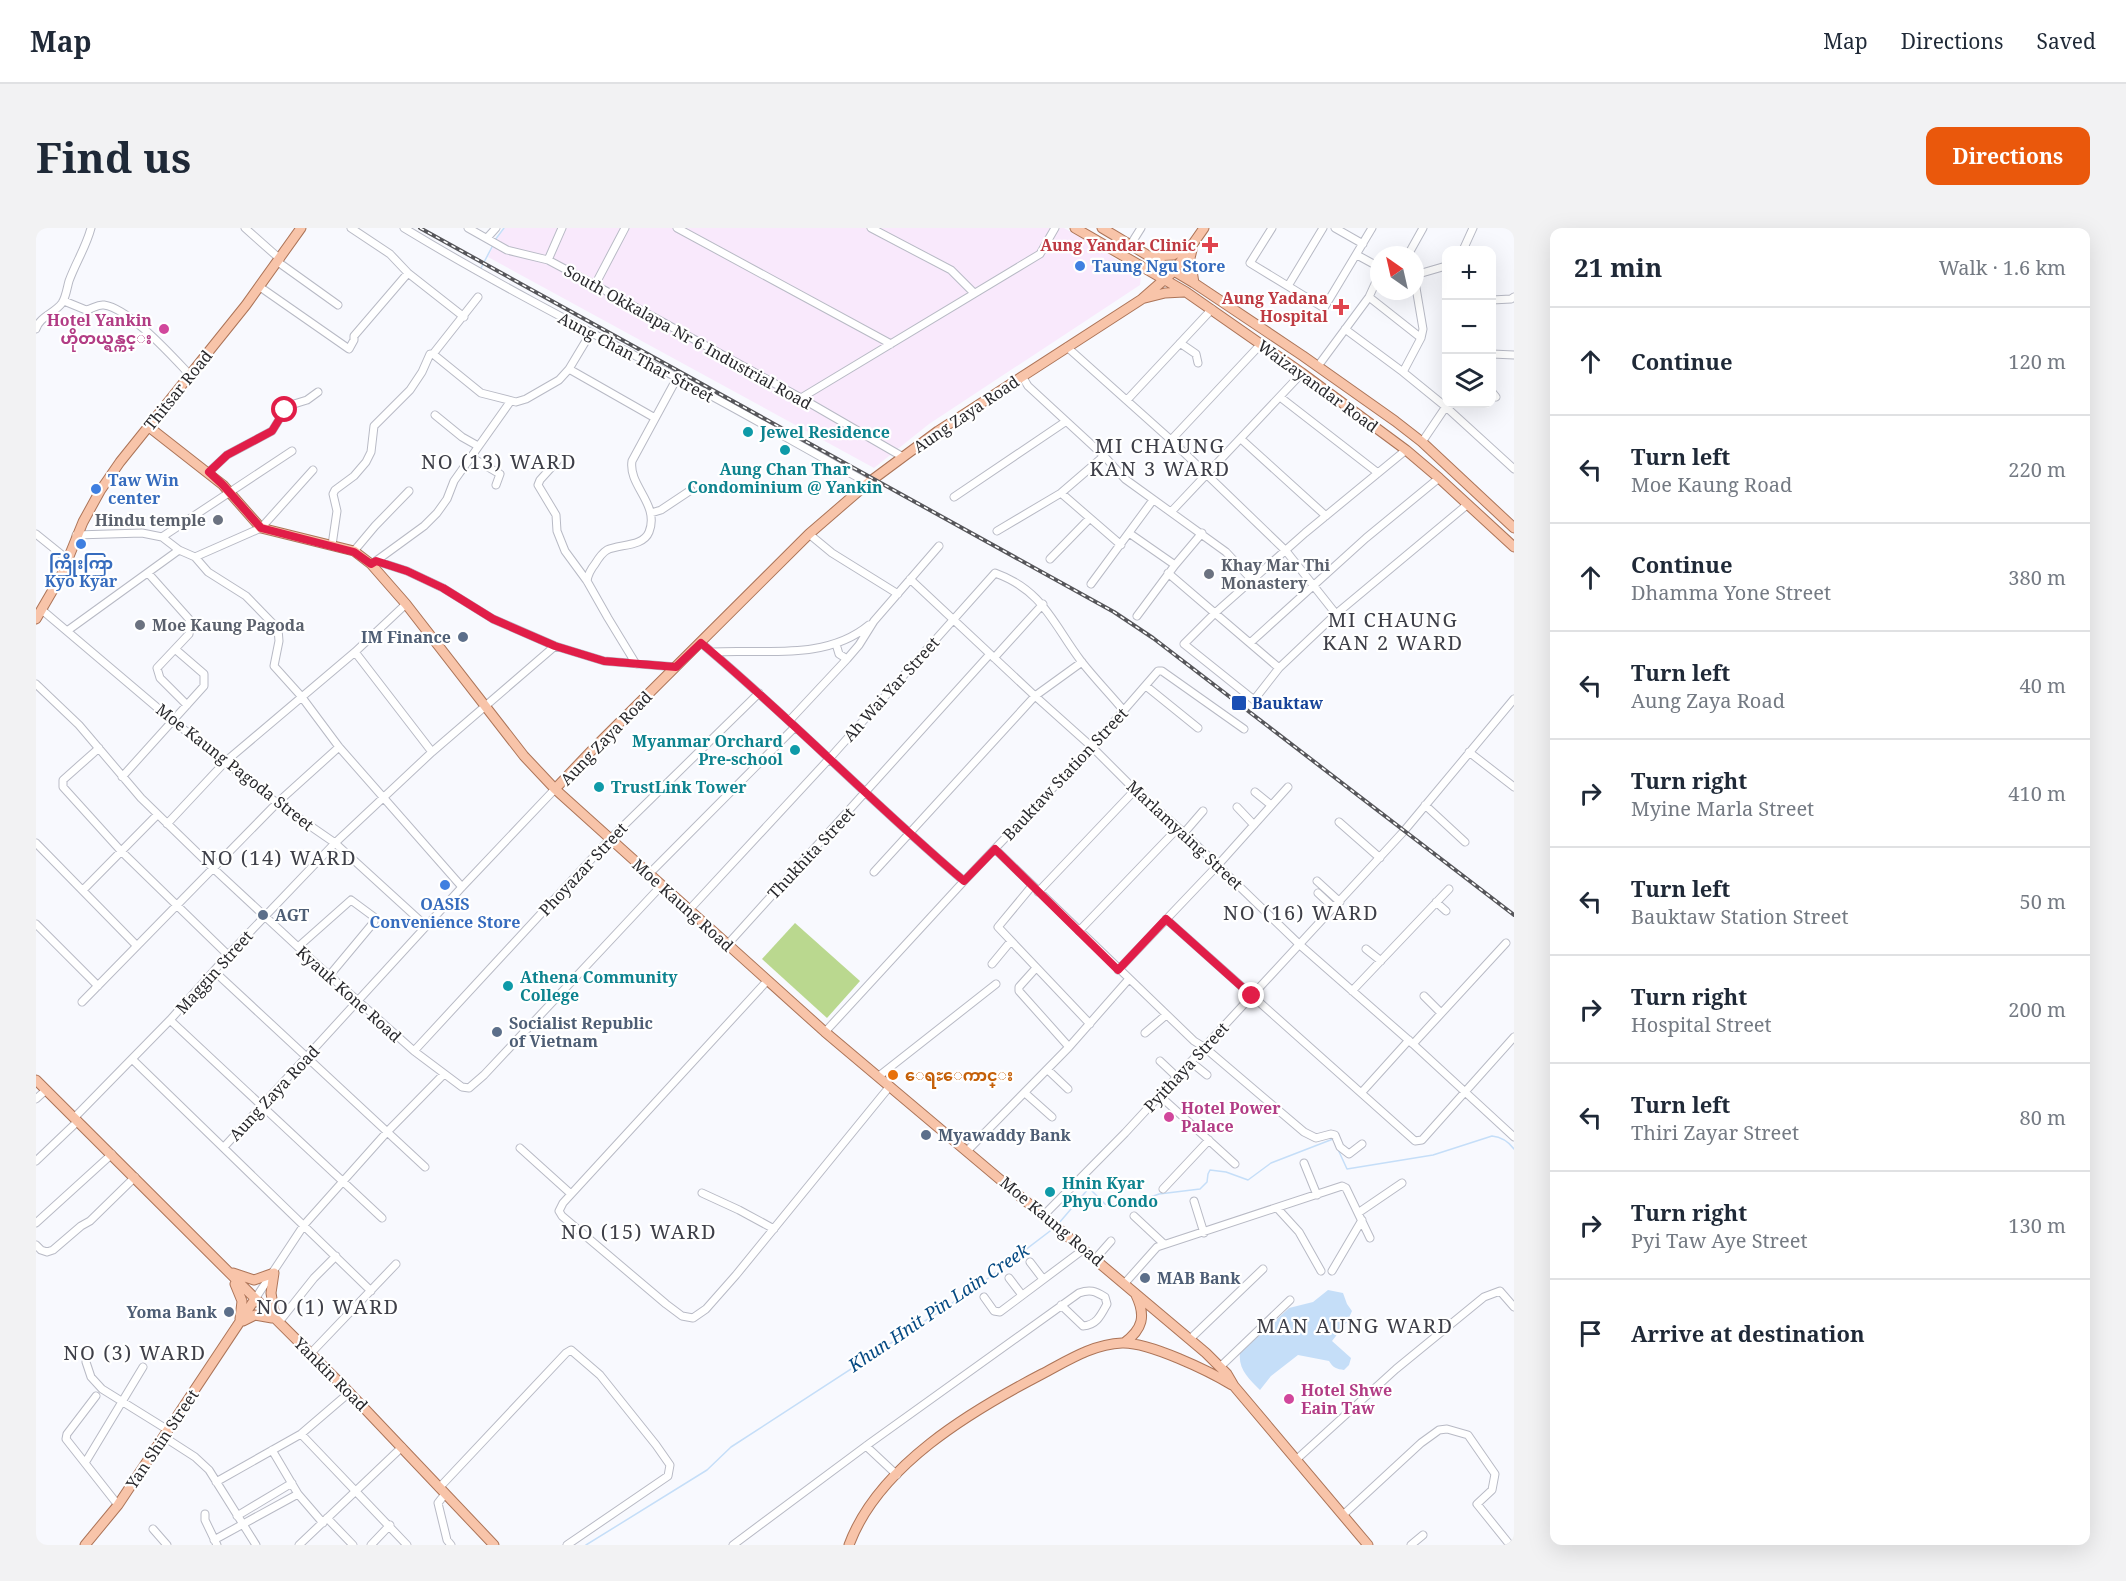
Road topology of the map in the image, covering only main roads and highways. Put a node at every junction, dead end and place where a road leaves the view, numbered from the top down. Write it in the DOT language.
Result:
graph roads {
  1 [pos="301,228"];
  2 [pos="1075,228"];
  3 [pos="1102,228"];
  4 [pos="1204,228"];
  5 [pos="1195,243"];
  6 [pos="1152,256"];
  7 [pos="1141,266"];
  8 [pos="1174,271"];
  9 [pos="1165,280"];
  10 [pos="1194,283"];
  11 [pos="1186,292"];
  12 [pos="1142,299"];
  13 [pos="1395,421"];
  14 [pos="148,427"];
  15 [pos="1385,434"];
  16 [pos="1514,528"];
  17 [pos="1514,547"];
  18 [pos="36,619"];
  19 [pos="555,789"];
  20 [pos="36,1080"];
  21 [pos="228,1271"];
  22 [pos="1134,1290"];
  23 [pos="255,1299"];
  24 [pos="277,1321"];
  25 [pos="239,1325"];
  26 [pos="1124,1343"];
  27 [pos="1234,1386"];
  28 [pos="85,1545"];
  29 [pos="494,1545"];
  30 [pos="849,1545"];
  31 [pos="1368,1545"];
  1 -- 14 [label="main road, Thitsar Road"];
  2 -- 7 [label="main road, Waizayandar Road"];
  3 -- 6 [label="main road, Waizayandar Road"];
  4 -- 5 [label="main road, Aung Zaya Road"];
  5 -- 6 [label="main road"];
  5 -- 8 [label="main road, Aung Zaya Road"];
  5 -- 10 [label="main road"];
  6 -- 8 [label="main road, Waizayandar Road"];
  7 -- 9 [label="main road, Waizayandar Road"];
  7 -- 12 [label="main road"];
  8 -- 9 [label="main road, Aung Zaya Road"];
  8 -- 10 [label="main road, Waizayandar Road"];
  9 -- 11 [label="main road, Waizayandar Road"];
  9 -- 12 [label="main road, Aung Zaya Road"];
  10 -- 13 [label="main road, Waizayandar Road"];
  11 -- 12 [label="main road"];
  11 -- 15 [label="main road, Waizayandar Road"];
  12 -- 19 [label="main road, Aung Zaya Road"];
  13 -- 15 [label="main road"];
  13 -- 16 [label="main road, Waizayandar Road"];
  14 -- 18 [label="main road, Thitsar Road"];
  14 -- 19 [label="main road, Moe Kaung Road"];
  15 -- 17 [label="main road, Waizayandar Road"];
  19 -- 22 [label="main road, Moe Kaung Road"];
  20 -- 21 [label="main road, Yankin Road"];
  21 -- 23 [label="main road, Yankin Road"];
  21 -- 24 [label="main road"];
  21 -- 25 [label="main road"];
  22 -- 26 [label="main road"];
  22 -- 27 [label="main road, Moe Kaung Road"];
  23 -- 24 [label="main road, Yankin Road"];
  23 -- 25 [label="main road, Yan Shin Street"];
  24 -- 25 [label="main road"];
  24 -- 29 [label="main road, Yankin Road"];
  25 -- 28 [label="main road, Yan Shin Street"];
  26 -- 27 [label="main road"];
  26 -- 30 [label="main road"];
  27 -- 31 [label="main road, Moe Kaung Road"];
}
